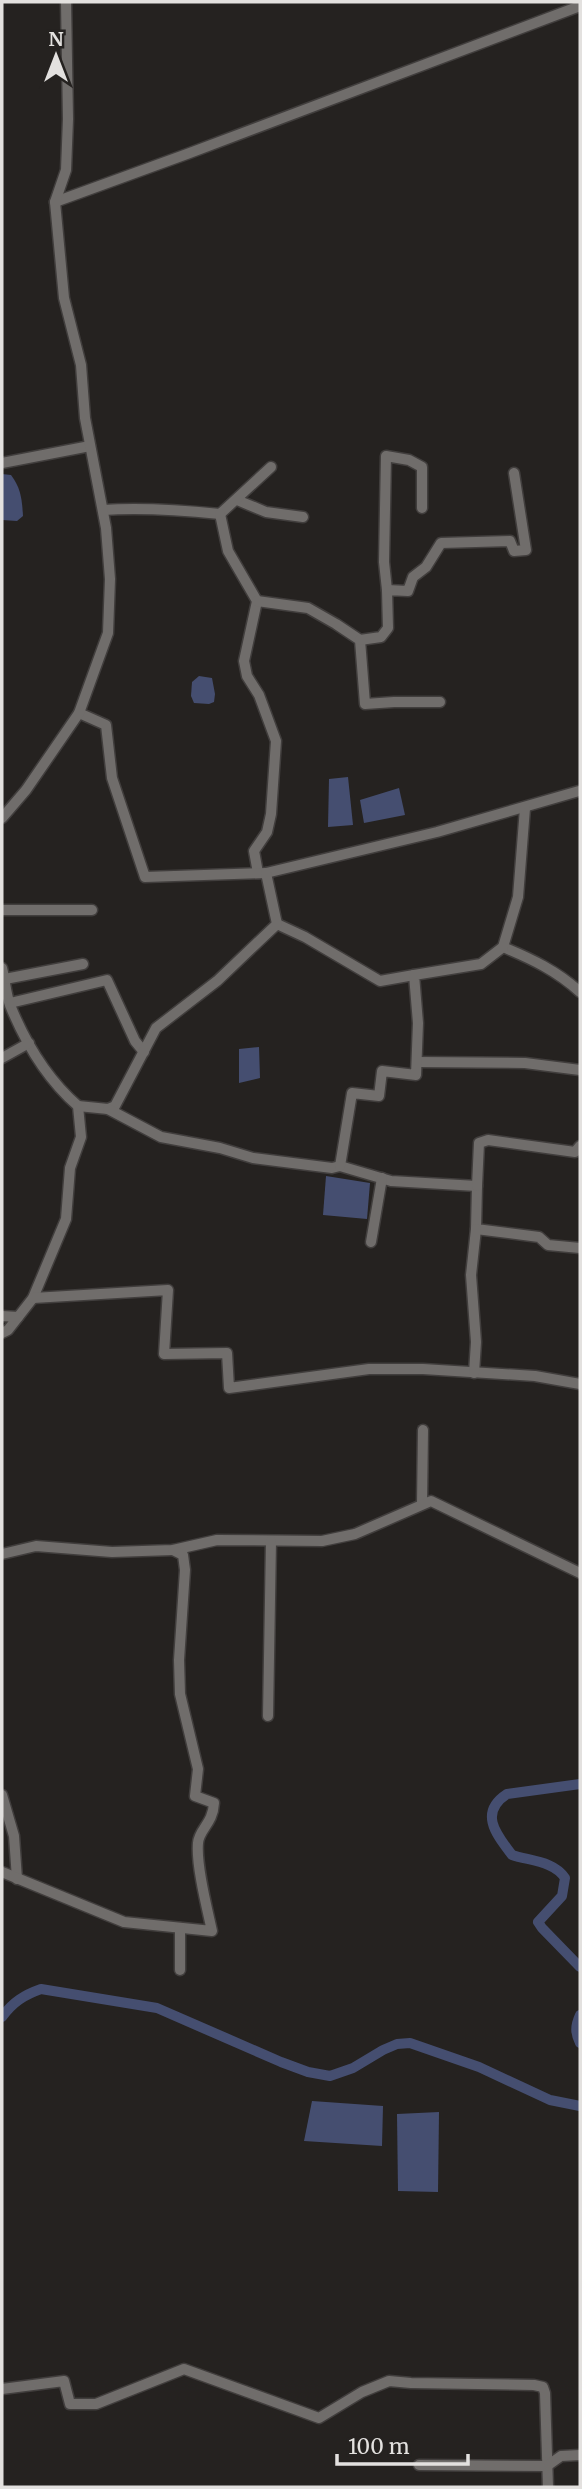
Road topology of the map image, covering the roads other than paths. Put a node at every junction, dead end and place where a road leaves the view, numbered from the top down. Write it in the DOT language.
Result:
graph roads {
  1 [pos="66,2"];
  2 [pos="580,6"];
  3 [pos="55,202"];
  4 [pos="90,446"];
  5 [pos="2,463"];
  6 [pos="271,467"];
  7 [pos="514,473"];
  8 [pos="237,500"];
  9 [pos="422,508"];
  10 [pos="103,510"];
  11 [pos="220,514"];
  12 [pos="303,517"];
  13 [pos="387,590"];
  14 [pos="257,601"];
  15 [pos="359,640"];
  16 [pos="440,702"];
  17 [pos="79,713"];
  18 [pos="579,791"];
  19 [pos="525,808"];
  20 [pos="2,818"];
  21 [pos="262,873"];
  22 [pos="2,910"];
  23 [pos="92,910"];
  24 [pos="277,924"];
  25 [pos="503,947"];
  26 [pos="83,964"];
  27 [pos="2,968"];
  28 [pos="414,975"];
  29 [pos="5,979"];
  30 [pos="580,992"];
  31 [pos="10,1003"];
  32 [pos="29,1043"];
  33 [pos="144,1052"];
  34 [pos="2,1058"];
  35 [pos="418,1062"];
  36 [pos="580,1070"];
  37 [pos="78,1106"];
  38 [pos="108,1110"];
  39 [pos="580,1146"];
  40 [pos="340,1166"];
  41 [pos="382,1178"];
  42 [pos="477,1186"];
  43 [pos="476,1229"];
  44 [pos="371,1242"];
  45 [pos="580,1248"];
  46 [pos="33,1298"];
  47 [pos="2,1316"];
  48 [pos="18,1317"];
  49 [pos="2,1333"];
  50 [pos="474,1373"];
  51 [pos="580,1384"];
  52 [pos="423,1430"];
  53 [pos="422,1504"];
  54 [pos="271,1541"];
  55 [pos="173,1550"];
  56 [pos="2,1554"];
  57 [pos="580,1573"];
  58 [pos="268,1716"];
  59 [pos="2,1795"];
  60 [pos="2,1872"];
  61 [pos="17,1879"];
  62 [pos="180,1928"];
  63 [pos="180,1970"];
  64 [pos="2,2389"];
  65 [pos="580,2455"];
  66 [pos="419,2465"];
  67 [pos="547,2466"];
  68 [pos="548,2487"];
  1 -- 3 [label="street"];
  2 -- 3 [label="street"];
  3 -- 4 [label="street"];
  4 -- 5 [label="street"];
  4 -- 10 [label="street"];
  6 -- 8 [label="street"];
  7 -- 13 [label="street"];
  8 -- 11 [label="street"];
  8 -- 12 [label="street"];
  9 -- 13 [label="street"];
  10 -- 11 [label="street"];
  10 -- 17 [label="street"];
  11 -- 14 [label="street"];
  13 -- 15 [label="street"];
  14 -- 15 [label="street"];
  14 -- 21 [label="street"];
  15 -- 16 [label="street"];
  17 -- 20 [label="street"];
  17 -- 21 [label="street"];
  18 -- 19 [label="street"];
  19 -- 21 [label="street"];
  19 -- 25 [label="street"];
  21 -- 24 [label="street"];
  22 -- 23 [label="street"];
  24 -- 28 [label="street"];
  24 -- 33 [label="street"];
  25 -- 28 [label="street"];
  25 -- 30 [label="street"];
  26 -- 29 [label="street"];
  27 -- 29 [label="street"];
  28 -- 35 [label="street"];
  29 -- 31 [label="street"];
  31 -- 32 [label="street"];
  31 -- 33 [label="street"];
  32 -- 34 [label="street"];
  32 -- 37 [label="street"];
  33 -- 38 [label="street"];
  35 -- 36 [label="street"];
  35 -- 40 [label="street"];
  37 -- 38 [label="street"];
  37 -- 46 [label="street"];
  38 -- 40 [label="street"];
  39 -- 42 [label="street"];
  40 -- 41 [label="street"];
  41 -- 42 [label="street"];
  41 -- 44 [label="street"];
  42 -- 43 [label="street"];
  43 -- 45 [label="street"];
  43 -- 50 [label="street"];
  46 -- 48 [label="street"];
  46 -- 50 [label="street"];
  47 -- 48 [label="street"];
  48 -- 49 [label="street"];
  50 -- 51 [label="street"];
  52 -- 53 [label="street"];
  53 -- 54 [label="street"];
  53 -- 57 [label="street"];
  54 -- 55 [label="street"];
  54 -- 58 [label="street"];
  55 -- 56 [label="street"];
  55 -- 62 [label="street"];
  59 -- 61 [label="street"];
  60 -- 61 [label="street"];
  61 -- 62 [label="street"];
  62 -- 63 [label="street"];
  64 -- 67 [label="street"];
  65 -- 67 [label="street"];
  66 -- 67 [label="street"];
  67 -- 68 [label="street"];
}
